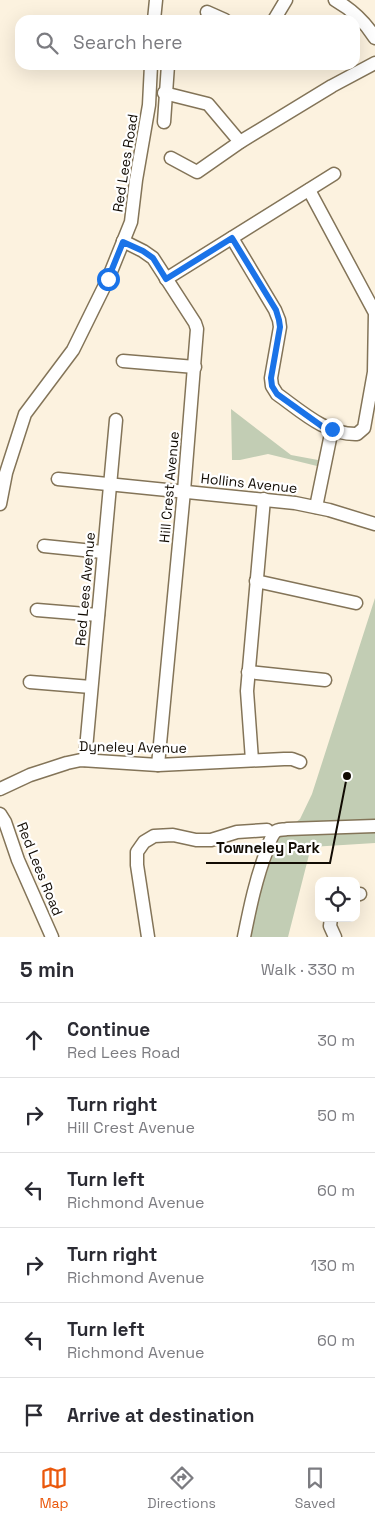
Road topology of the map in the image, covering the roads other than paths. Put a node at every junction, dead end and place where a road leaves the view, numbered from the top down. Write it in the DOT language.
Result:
graph roads {
  1 [pos="156,0"];
  2 [pos="286,0"];
  3 [pos="335,0"];
  4 [pos="352,4"];
  5 [pos="207,12"];
  6 [pos="154,15"];
  7 [pos="214,15"];
  8 [pos="277,15"];
  9 [pos="359,15"];
  10 [pos="360,16"];
  11 [pos="375,38"];
  12 [pos="375,63"];
  13 [pos="151,70"];
  14 [pos="167,70"];
  15 [pos="165,93"];
  16 [pos="164,122"];
  17 [pos="240,142"];
  18 [pos="172,158"];
  19 [pos="334,174"];
  20 [pos="309,190"];
  21 [pos="232,238"];
  22 [pos="123,242"];
  23 [pos="166,279"];
  24 [pos="123,361"];
  25 [pos="195,367"];
  26 [pos="116,420"];
  27 [pos="332,429"];
  28 [pos="58,479"];
  29 [pos="110,484"];
  30 [pos="184,491"];
  31 [pos="264,499"];
  32 [pos="0,504"];
  33 [pos="316,507"];
  34 [pos="375,524"];
  35 [pos="44,546"];
  36 [pos="103,552"];
  37 [pos="256,581"];
  38 [pos="356,603"];
  39 [pos="37,610"];
  40 [pos="98,615"];
  41 [pos="248,672"];
  42 [pos="325,680"];
  43 [pos="30,682"];
  44 [pos="91,687"];
  45 [pos="85,760"];
  46 [pos="252,760"];
  47 [pos="300,762"];
  48 [pos="158,765"];
  49 [pos="0,789"];
  50 [pos="0,814"];
  51 [pos="375,826"];
  52 [pos="273,830"];
  53 [pos="330,922"];
  54 [pos="52,937"];
  55 [pos="148,937"];
  56 [pos="244,937"];
  57 [pos="335,937"];
  1 -- 6 [label="street"];
  2 -- 8 [label="street"];
  3 -- 4 [label="street"];
  4 -- 9 [label="street"];
  5 -- 7 [label="street"];
  10 -- 11 [label="street"];
  12 -- 17 [label="street"];
  13 -- 22 [label="street, Red Lees Road"];
  14 -- 15 [label="street"];
  15 -- 16 [label="street"];
  15 -- 17 [label="street"];
  17 -- 18 [label="street"];
  19 -- 20 [label="street"];
  20 -- 21 [label="street"];
  20 -- 27 [label="street"];
  21 -- 23 [label="street"];
  21 -- 27 [label="street"];
  22 -- 23 [label="street, Hill Crest Avenue"];
  22 -- 32 [label="street, Red Lees Road"];
  23 -- 25 [label="street, Hill Crest Avenue"];
  24 -- 25 [label="street"];
  25 -- 30 [label="street, Hill Crest Avenue"];
  26 -- 29 [label="street, Red Lees Avenue"];
  27 -- 33 [label="street"];
  28 -- 29 [label="street, Hollins Avenue"];
  29 -- 30 [label="street, Hollins Avenue"];
  29 -- 36 [label="street, Red Lees Avenue"];
  30 -- 31 [label="street, Hollins Avenue"];
  30 -- 48 [label="street, Hill Crest Avenue"];
  31 -- 33 [label="street, Hollins Avenue"];
  31 -- 37 [label="street"];
  33 -- 34 [label="street, Hollins Avenue"];
  35 -- 36 [label="street"];
  36 -- 40 [label="street, Red Lees Avenue"];
  37 -- 38 [label="street"];
  37 -- 41 [label="street"];
  39 -- 40 [label="street"];
  40 -- 44 [label="street, Red Lees Avenue"];
  41 -- 42 [label="street"];
  41 -- 46 [label="street"];
  43 -- 44 [label="street"];
  44 -- 45 [label="street, Red Lees Avenue"];
  45 -- 48 [label="street, Dyneley Avenue"];
  45 -- 49 [label="street, Dyneley Avenue"];
  46 -- 47 [label="street, Dyneley Avenue"];
  46 -- 48 [label="street, Dyneley Avenue"];
  50 -- 54 [label="street, Red Lees Road"];
  51 -- 52 [label="street"];
  52 -- 55 [label="street"];
  52 -- 56 [label="street"];
  53 -- 57 [label="street"];
}
